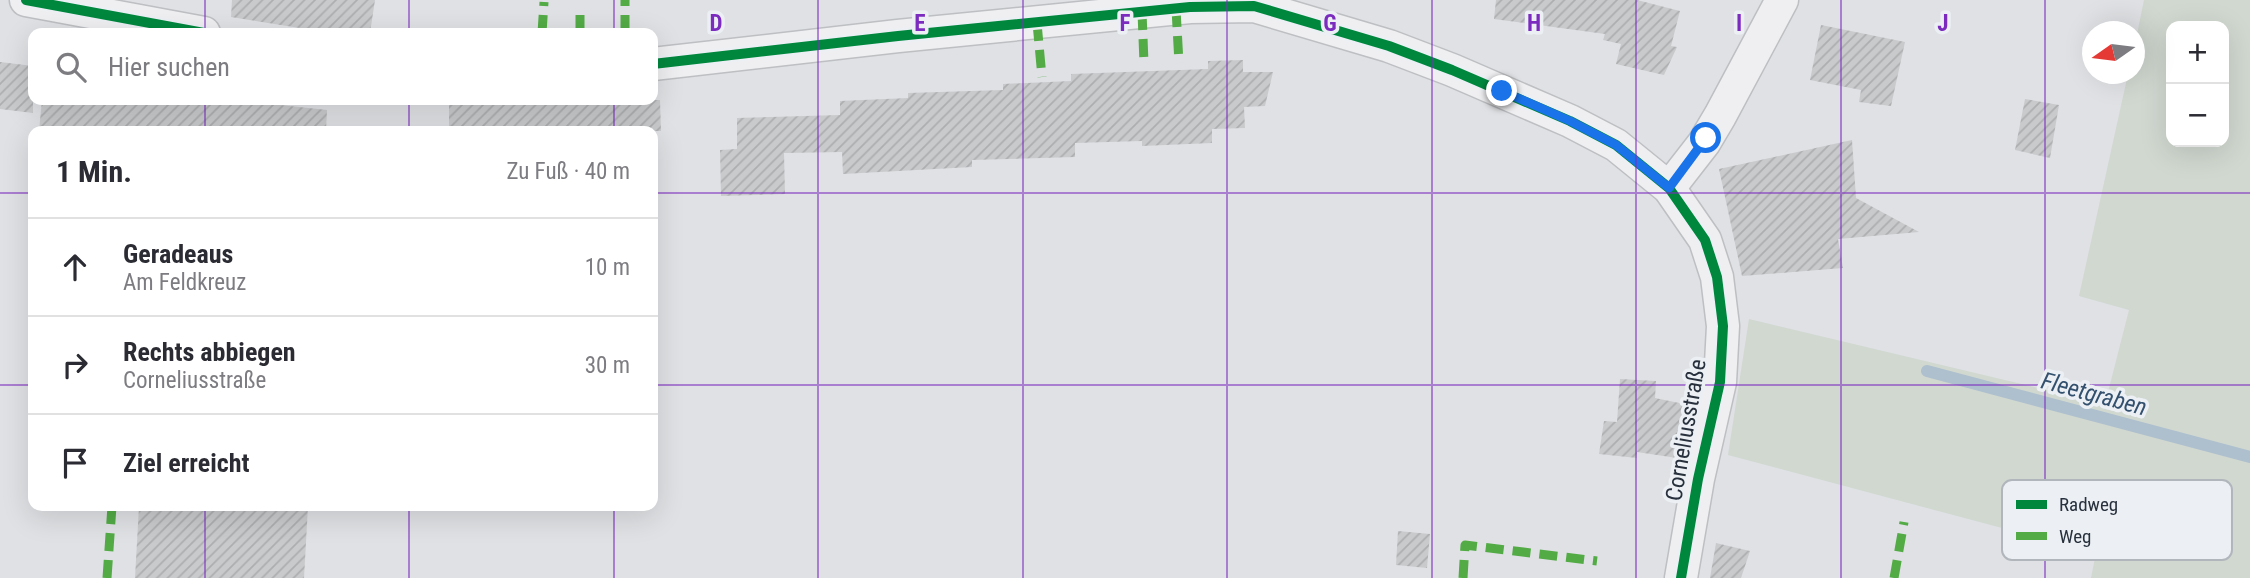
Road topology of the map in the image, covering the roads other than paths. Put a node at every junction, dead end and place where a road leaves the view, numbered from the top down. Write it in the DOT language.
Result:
graph roads {
  1 [pos="26,0"];
  2 [pos="1782,0"];
  3 [pos="177,28"];
  4 [pos="658,63"];
  5 [pos="1669,188"];
  6 [pos="1681,578"];
  1 -- 3 [label="street"];
  2 -- 5 [label="street"];
  4 -- 5 [label="street, Corneliusstraße"];
  5 -- 6 [label="street, Corneliusstraße"];
}
